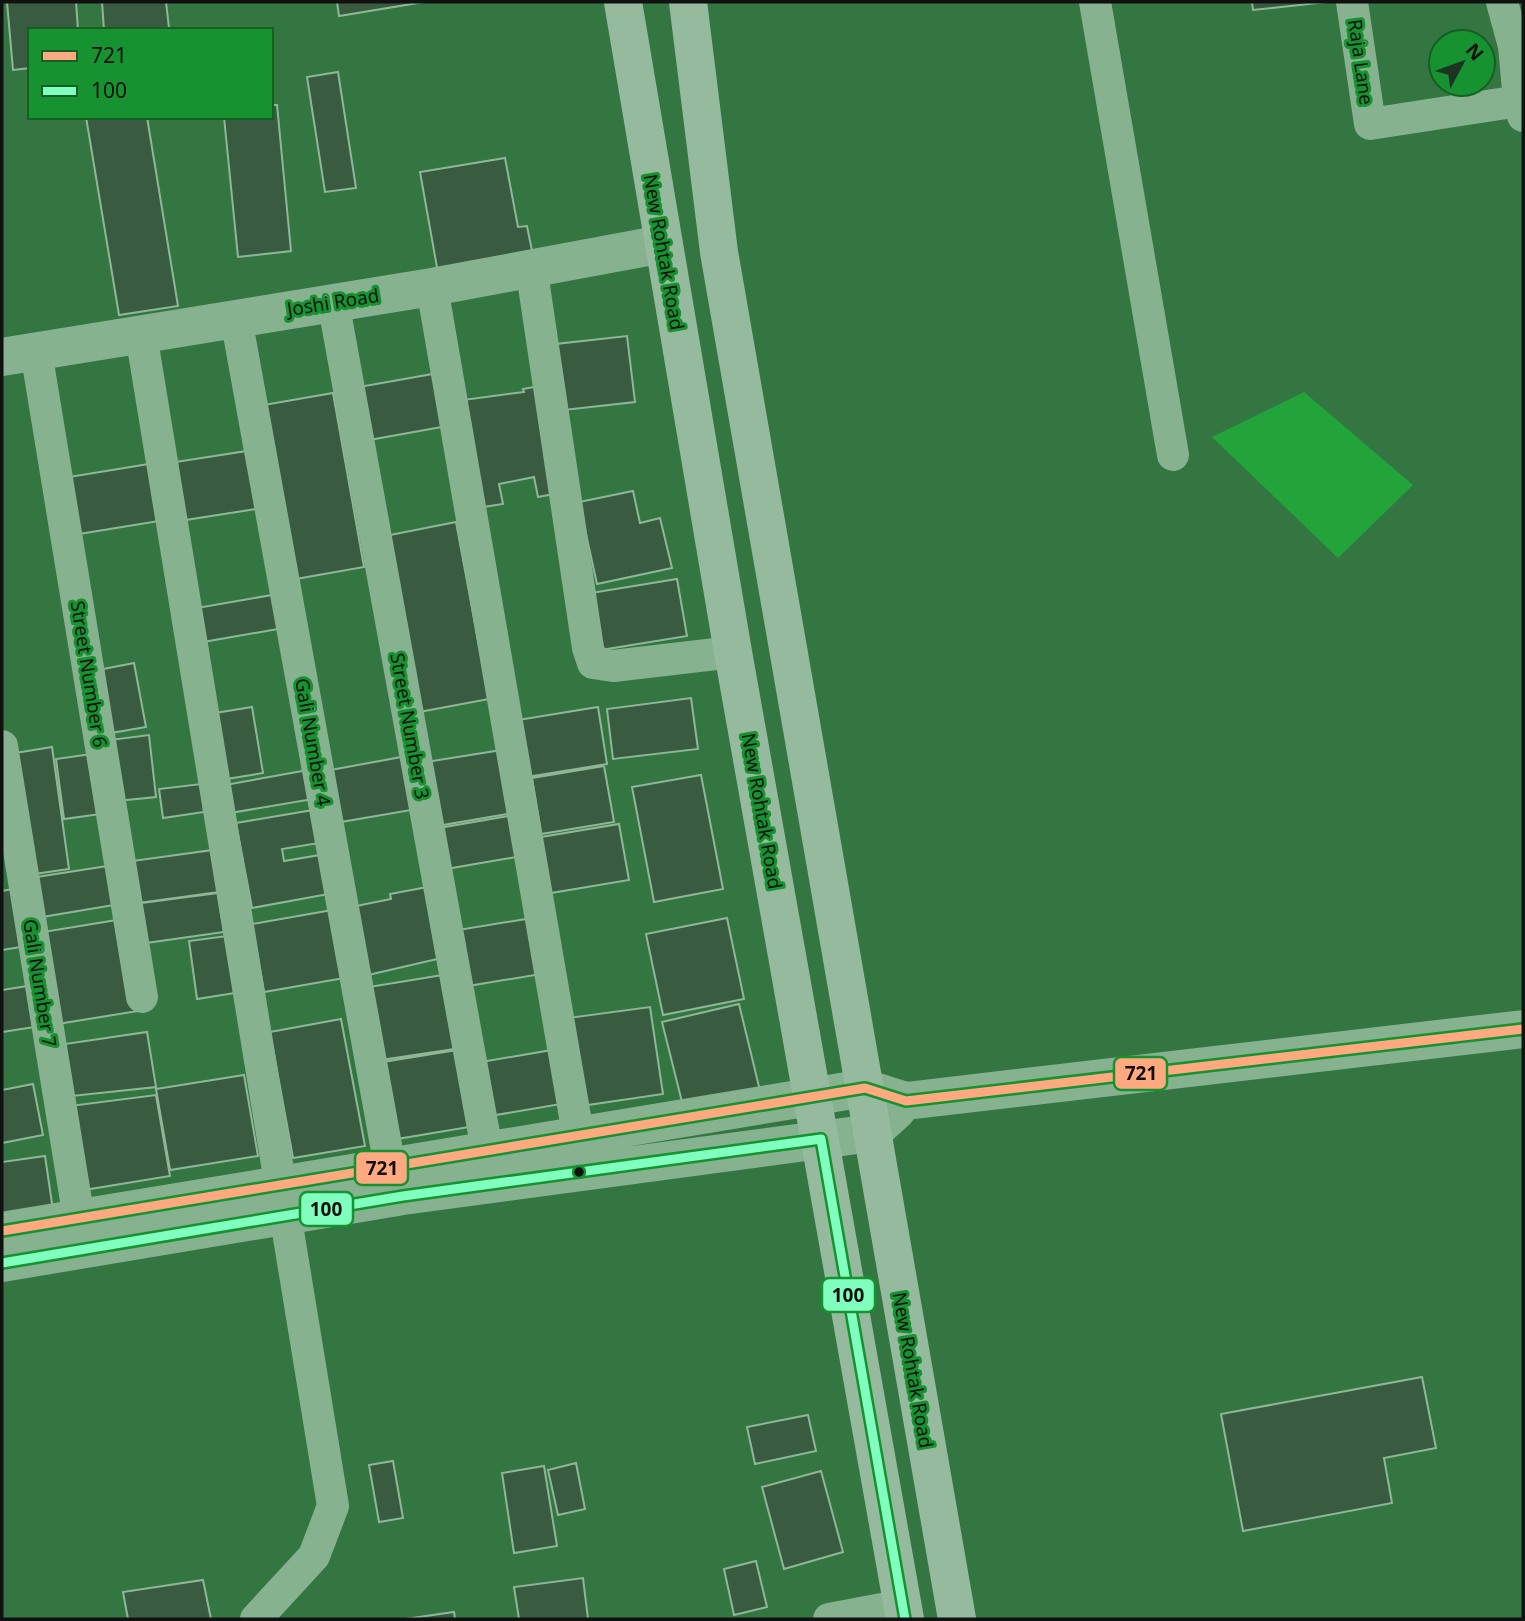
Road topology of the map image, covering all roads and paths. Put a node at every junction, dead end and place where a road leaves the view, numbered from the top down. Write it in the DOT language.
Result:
graph roads {
  1 [pos="623,2"];
  2 [pos="690,2"];
  3 [pos="1095,2"];
  4 [pos="1352,2"];
  5 [pos="1502,2"];
  6 [pos="1521,108"];
  7 [pos="663,244"];
  8 [pos="531,266"];
  9 [pos="432,287"];
  10 [pos="333,301"];
  11 [pos="236,318"];
  12 [pos="141,334"];
  13 [pos="19,354"];
  14 [pos="1173,455"];
  15 [pos="733,652"];
  16 [pos="2,747"];
  17 [pos="142,997"];
  18 [pos="1523,1029"];
  19 [pos="864,1088"];
  20 [pos="814,1097"];
  21 [pos="906,1101"];
  22 [pos="872,1133"];
  23 [pos="578,1135"];
  24 [pos="821,1139"];
  25 [pos="487,1150"];
  26 [pos="390,1167"];
  27 [pos="283,1201"];
  28 [pos="79,1219"];
  29 [pos="2,1231"];
  30 [pos="2,1263"];
  31 [pos="904,1612"];
  32 [pos="256,1619"];
  33 [pos="829,1619"];
  34 [pos="957,1619"];
  1 -- 7 [label="main road, New Rohtak Road"];
  2 -- 19 [label="main road, New Rohtak Road"];
  3 -- 14 [label="street"];
  4 -- 6 [label="street, Raja Lane"];
  5 -- 6 [label="street"];
  7 -- 8 [label="street, Joshi Road"];
  7 -- 15 [label="main road, New Rohtak Road"];
  8 -- 9 [label="street, Joshi Road"];
  8 -- 15 [label="street"];
  9 -- 10 [label="street, Joshi Road"];
  9 -- 23 [label="street"];
  10 -- 11 [label="street, Joshi Road"];
  10 -- 25 [label="street, Street Number 3"];
  11 -- 12 [label="street, Joshi Road"];
  11 -- 26 [label="street, Gali Number 4"];
  12 -- 13 [label="street, Joshi Road"];
  12 -- 27 [label="street"];
  13 -- 17 [label="street, Street Number 6"];
  15 -- 20 [label="main road, New Rohtak Road"];
  16 -- 28 [label="street, Gali Number 7"];
  18 -- 21 [label="street"];
  19 -- 20 [label="street"];
  19 -- 21 [label="street"];
  19 -- 22 [label="main road, New Rohtak Road"];
  20 -- 23 [label="street"];
  20 -- 24 [label="main road, New Rohtak Road"];
  21 -- 22 [label="street"];
  22 -- 24 [label="street"];
  22 -- 34 [label="main road, New Rohtak Road"];
  23 -- 25 [label="street"];
  24 -- 27 [label="street"];
  24 -- 31 [label="main road, New Rohtak Road"];
  25 -- 26 [label="street"];
  26 -- 27 [label="street"];
  27 -- 28 [label="street"];
  27 -- 30 [label="street"];
  27 -- 32 [label="street"];
  28 -- 29 [label="street"];
  31 -- 33 [label="street"];
}
